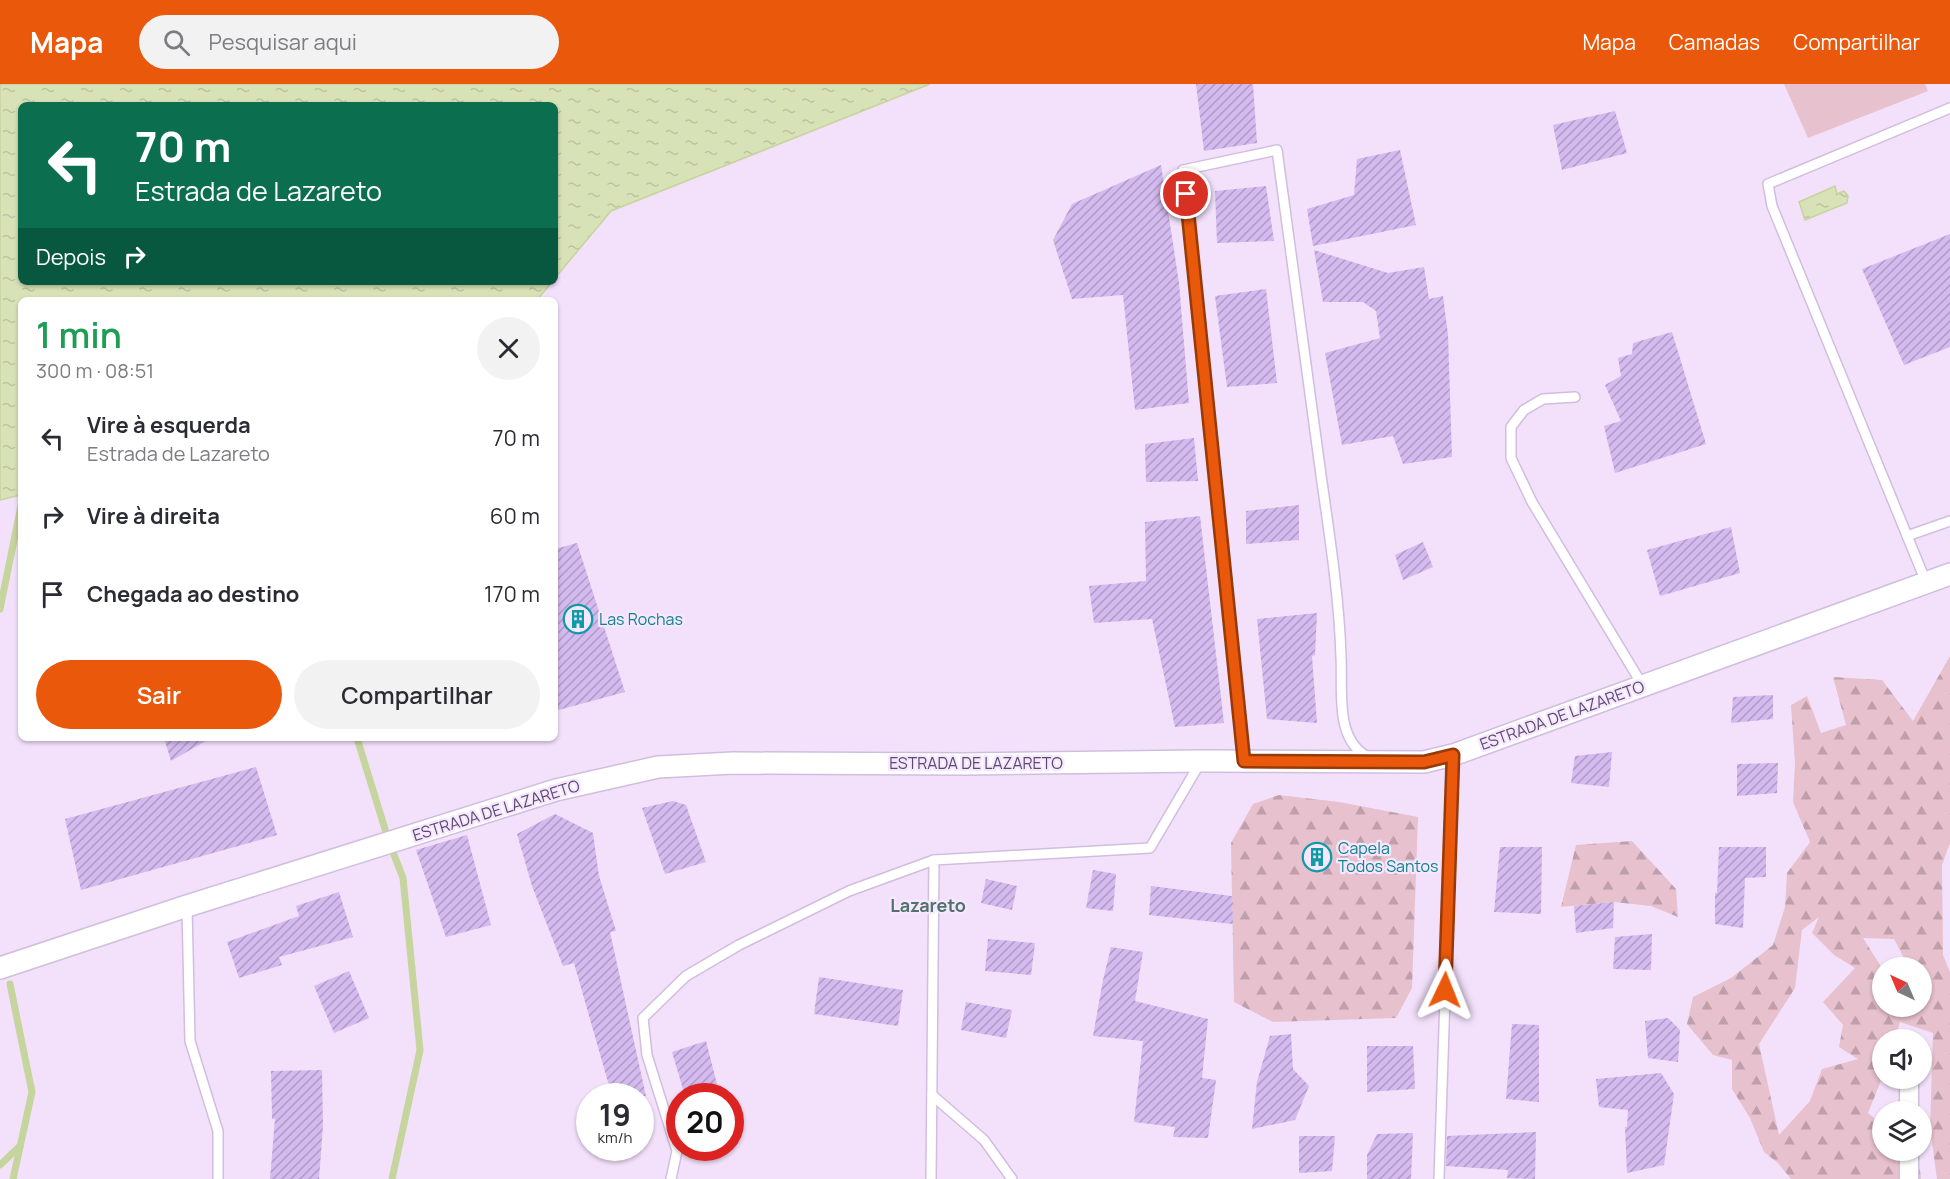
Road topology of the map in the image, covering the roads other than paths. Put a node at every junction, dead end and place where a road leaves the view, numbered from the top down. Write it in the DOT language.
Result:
graph roads {
  1 [pos="1950,108"];
  2 [pos="1575,397"];
  3 [pos="1950,520"];
  4 [pos="1907,536"];
  5 [pos="1950,574"];
  6 [pos="1926,582"];
  7 [pos="1643,686"];
  8 [pos="1453,755"];
  9 [pos="1202,761"];
  10 [pos="1244,761"];
  11 [pos="1379,762"];
  12 [pos="934,860"];
  13 [pos="187,906"];
  14 [pos="0,968"];
  15 [pos="932,1095"];
  16 [pos="1909,1161"];
  17 [pos="218,1179"];
  18 [pos="671,1179"];
  19 [pos="931,1179"];
  20 [pos="1012,1179"];
  21 [pos="1439,1179"];
  22 [pos="1909,1179"];
  1 -- 4 [label="lane"];
  2 -- 7 [label="lane"];
  3 -- 4 [label="lane"];
  4 -- 6 [label="lane"];
  5 -- 6 [label="street, ESTRADA DE LAZARETO"];
  6 -- 7 [label="street, ESTRADA DE LAZARETO"];
  7 -- 8 [label="street, ESTRADA DE LAZARETO"];
  8 -- 11 [label="street, ESTRADA DE LAZARETO"];
  8 -- 21 [label="lane"];
  9 -- 10 [label="street, ESTRADA DE LAZARETO"];
  9 -- 12 [label="lane"];
  9 -- 13 [label="street, ESTRADA DE LAZARETO"];
  10 -- 11 [label="street, ESTRADA DE LAZARETO"];
  10 -- 11 [label="lane"];
  12 -- 15 [label="lane"];
  12 -- 18 [label="lane"];
  13 -- 14 [label="street, ESTRADA DE LAZARETO"];
  13 -- 17 [label="lane"];
  15 -- 19 [label="lane"];
  15 -- 20 [label="lane"];
  16 -- 22 [label="street"];
}
